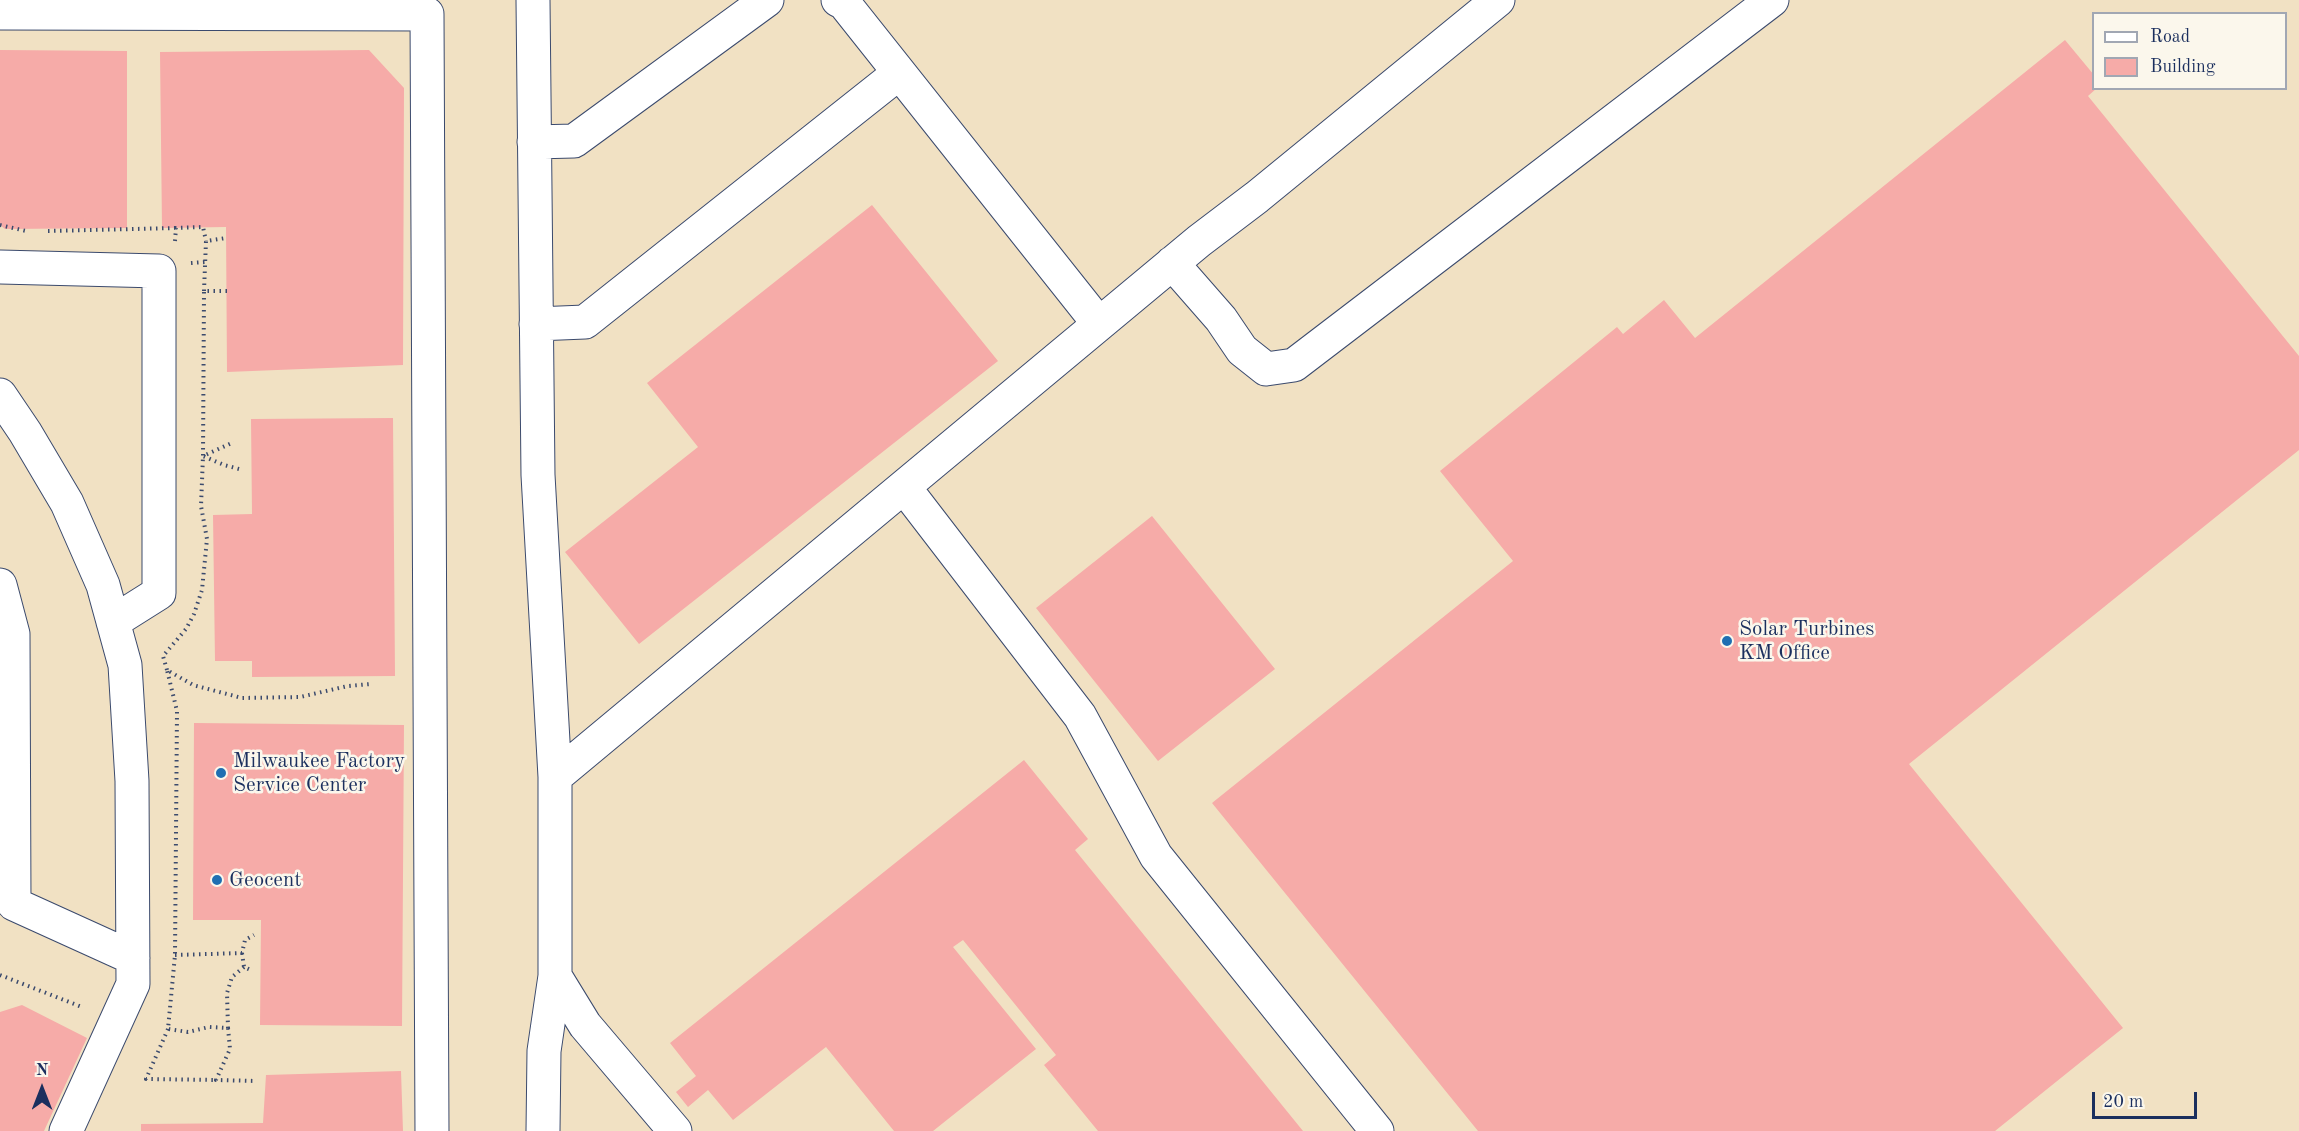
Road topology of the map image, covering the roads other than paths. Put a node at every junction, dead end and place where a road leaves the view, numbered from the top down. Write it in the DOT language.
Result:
graph roads {
  1 [pos="533,0"];
  2 [pos="767,0"];
  3 [pos="838,0"];
  4 [pos="1498,0"];
  5 [pos="1772,0"];
  6 [pos="0,13"];
  7 [pos="899,73"];
  8 [pos="534,142"];
  9 [pos="1172,263"];
  10 [pos="0,267"];
  11 [pos="536,324"];
  12 [pos="1099,324"];
  13 [pos="0,394"];
  14 [pos="904,487"];
  15 [pos="0,585"];
  16 [pos="113,622"];
  17 [pos="555,777"];
  18 [pos="133,958"];
  19 [pos="555,976"];
  20 [pos="66,1131"];
  21 [pos="432,1131"];
  22 [pos="543,1131"];
  23 [pos="675,1131"];
  24 [pos="1377,1131"];
  1 -- 8 [label="lane"];
  2 -- 8 [label="lane"];
  3 -- 7 [label="lane"];
  4 -- 9 [label="lane"];
  5 -- 9 [label="lane"];
  6 -- 21 [label="lane"];
  7 -- 11 [label="lane"];
  7 -- 12 [label="lane"];
  8 -- 11 [label="lane"];
  9 -- 12 [label="lane"];
  10 -- 16 [label="lane"];
  11 -- 17 [label="lane"];
  12 -- 14 [label="lane"];
  13 -- 16 [label="lane"];
  14 -- 17 [label="lane"];
  14 -- 24 [label="lane"];
  15 -- 18 [label="lane"];
  16 -- 18 [label="lane"];
  17 -- 19 [label="lane"];
  18 -- 20 [label="lane"];
  19 -- 22 [label="lane"];
  19 -- 23 [label="lane"];
}
